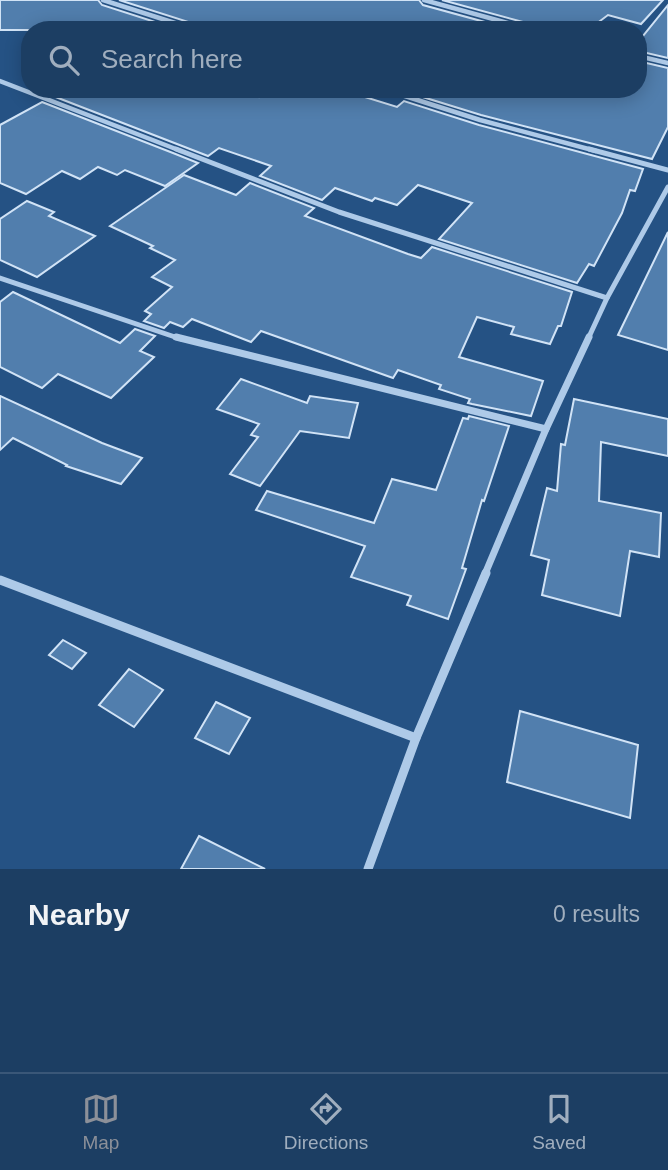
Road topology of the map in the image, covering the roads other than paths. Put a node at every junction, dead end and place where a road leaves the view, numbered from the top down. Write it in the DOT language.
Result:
graph roads {
  1 [pos="103,0"];
  2 [pos="424,0"];
  3 [pos="169,21"];
  4 [pos="500,21"];
  5 [pos="647,58"];
  6 [pos="668,63"];
  7 [pos="0,81"];
  8 [pos="21,89"];
  9 [pos="44,98"];
  10 [pos="411,98"];
  11 [pos="668,170"];
  12 [pos="668,187"];
  13 [pos="0,278"];
  14 [pos="607,298"];
  15 [pos="546,429"];
  16 [pos="0,580"];
  17 [pos="416,738"];
  18 [pos="368,869"];
  1 -- 3 [label="street"];
  2 -- 4 [label="street"];
  5 -- 6 [label="street"];
  7 -- 8 [label="street"];
  9 -- 14 [label="street"];
  10 -- 11 [label="street"];
  12 -- 14 [label="street"];
  13 -- 15 [label="street"];
  14 -- 15 [label="street"];
  15 -- 17 [label="street"];
  16 -- 17 [label="street"];
  17 -- 18 [label="street"];
}
